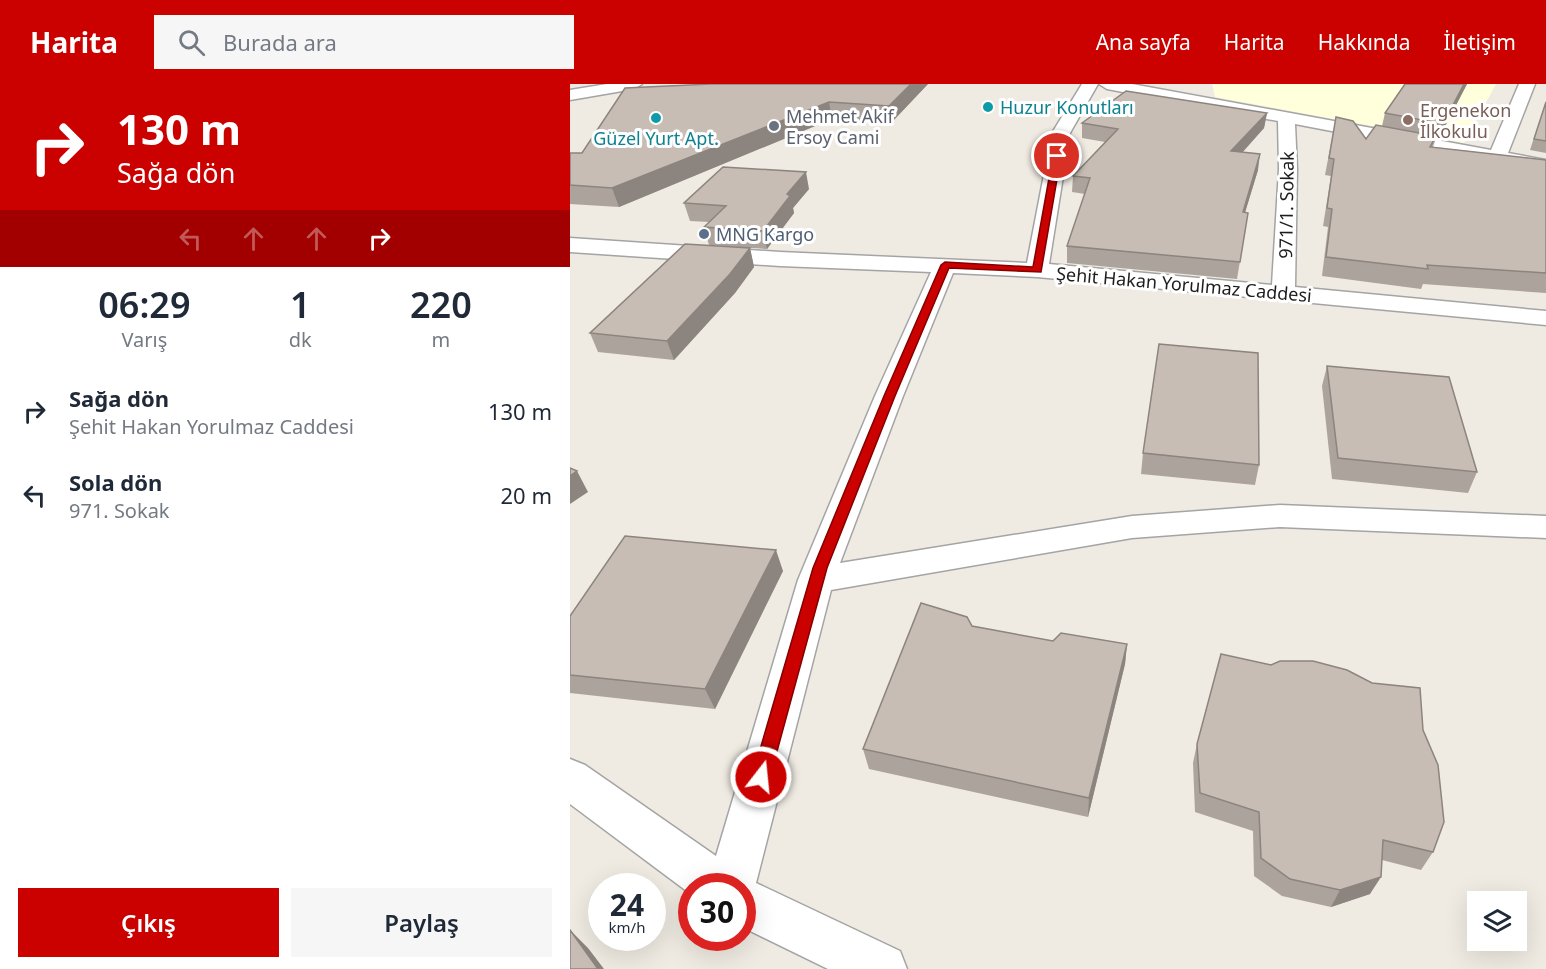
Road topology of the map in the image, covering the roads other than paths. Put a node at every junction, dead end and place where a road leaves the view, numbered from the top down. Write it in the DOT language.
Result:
graph roads {
  1 [pos="634,84"];
  2 [pos="1090,84"];
  3 [pos="1107,84"];
  4 [pos="1527,84"];
  5 [pos="1536,84"];
  6 [pos="1546,86"];
  7 [pos="570,94"];
  8 [pos="1286,118"];
  9 [pos="1497,157"];
  10 [pos="1546,166"];
  11 [pos="570,245"];
  12 [pos="945,265"];
  13 [pos="1037,270"];
  14 [pos="1283,293"];
  15 [pos="1546,318"];
  16 [pos="1546,527"];
  17 [pos="816,580"];
  18 [pos="570,778"];
  19 [pos="700,873"];
  20 [pos="735,873"];
  21 [pos="756,908"];
  22 [pos="882,969"];
  1 -- 7 [label="street"];
  2 -- 13 [label="street"];
  3 -- 8 [label="street"];
  4 -- 9 [label="street"];
  5 -- 6 [label="street"];
  8 -- 9 [label="street"];
  8 -- 14 [label="street, 971/1. Sokak"];
  9 -- 10 [label="street"];
  11 -- 12 [label="street, Şehit Hakan Yorulmaz Caddesi"];
  12 -- 13 [label="street, Şehit Hakan Yorulmaz Caddesi"];
  12 -- 17 [label="street"];
  13 -- 14 [label="street, Şehit Hakan Yorulmaz Caddesi"];
  14 -- 15 [label="street, Şehit Hakan Yorulmaz Caddesi"];
  16 -- 17 [label="street"];
  17 -- 20 [label="street"];
  18 -- 19 [label="street"];
  21 -- 22 [label="street"];
}
